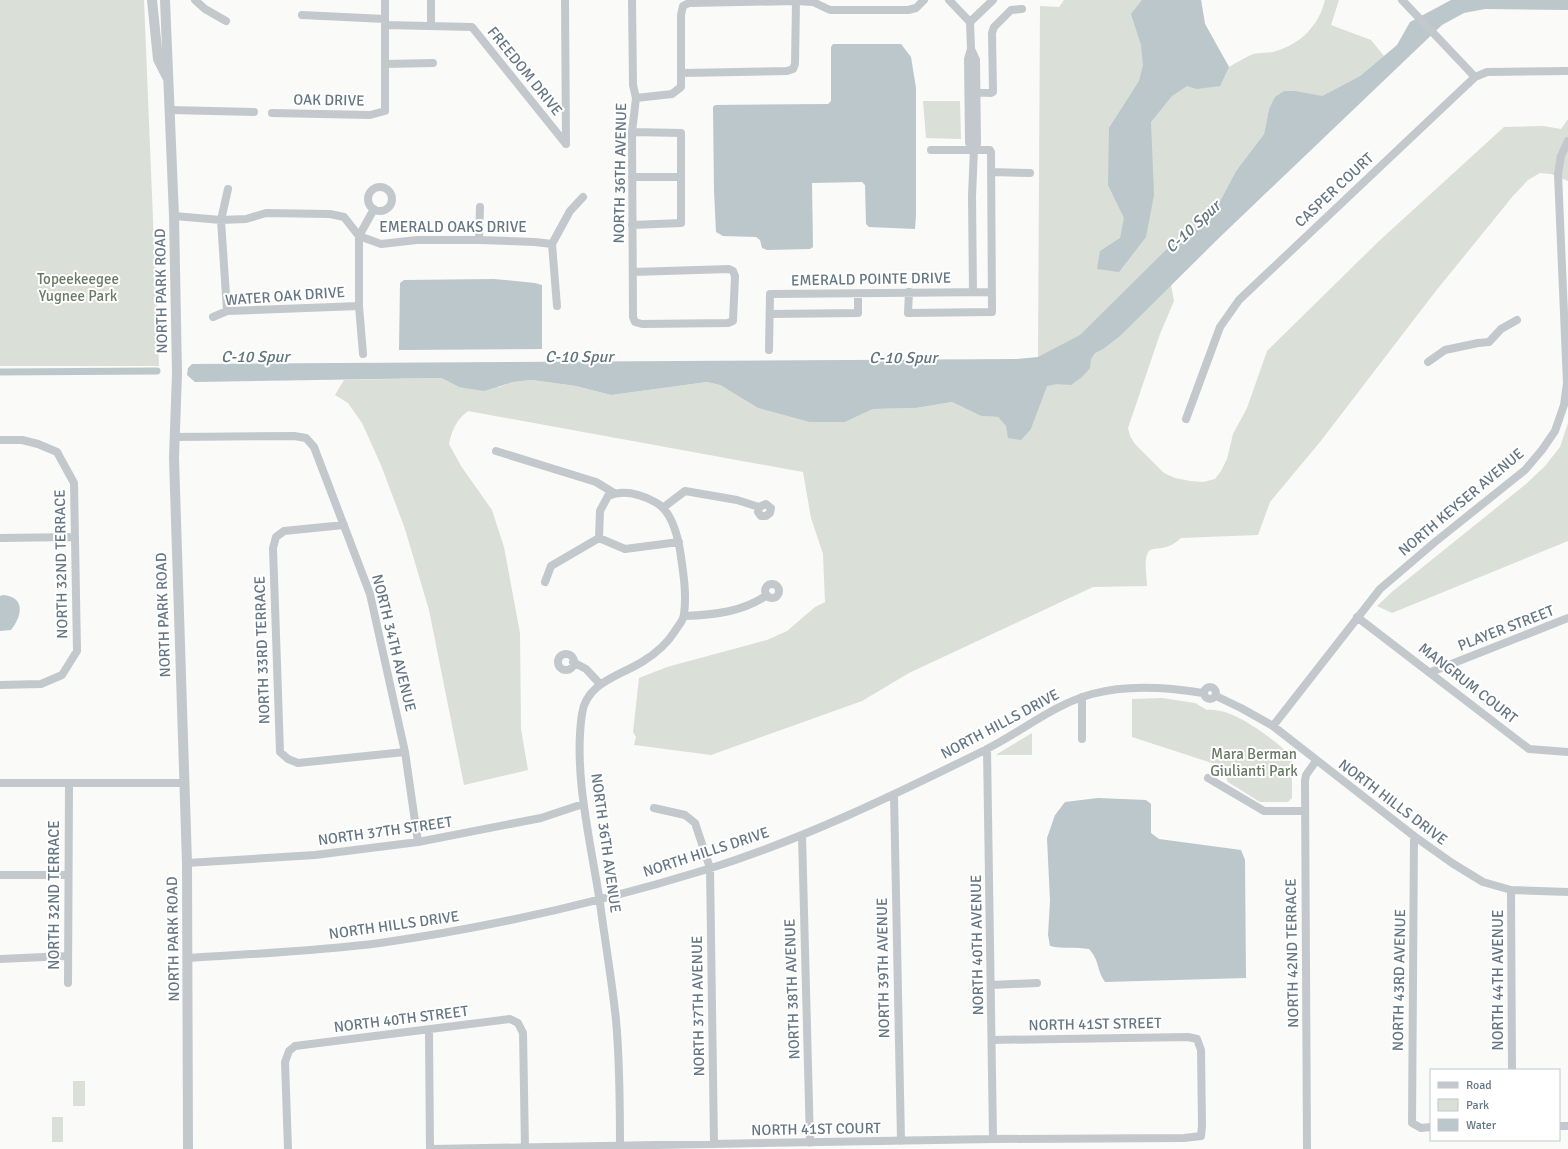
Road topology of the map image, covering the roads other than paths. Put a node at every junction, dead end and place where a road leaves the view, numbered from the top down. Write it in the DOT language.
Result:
graph roads {
  1 [pos="152,0"];
  2 [pos="164,0"];
  3 [pos="195,0"];
  4 [pos="385,0"];
  5 [pos="432,0"];
  6 [pos="565,0"];
  7 [pos="632,0"];
  8 [pos="924,0"];
  9 [pos="949,0"];
  10 [pos="993,0"];
  11 [pos="1402,0"];
  12 [pos="796,1"];
  13 [pos="813,1"];
  14 [pos="1022,10"];
  15 [pos="302,15"];
  16 [pos="226,21"];
  17 [pos="385,22"];
  18 [pos="970,22"];
  19 [pos="431,26"];
  20 [pos="433,63"];
  21 [pos="386,64"];
  22 [pos="1568,71"];
  23 [pos="682,73"];
  24 [pos="1474,77"];
  25 [pos="169,80"];
  26 [pos="973,92"];
  27 [pos="636,98"];
  28 [pos="170,110"];
  29 [pos="254,112"];
  30 [pos="272,113"];
  31 [pos="632,132"];
  32 [pos="1568,142"];
  33 [pos="974,149"];
  34 [pos="931,150"];
  35 [pos="991,172"];
  36 [pos="1030,173"];
  37 [pos="681,177"];
  38 [pos="632,178"];
  39 [pos="228,189"];
  40 [pos="583,197"];
  41 [pos="480,207"];
  42 [pos="374,209"];
  43 [pos="174,216"];
  44 [pos="221,220"];
  45 [pos="632,225"];
  46 [pos="359,236"];
  47 [pos="479,240"];
  48 [pos="552,244"];
  49 [pos="633,272"];
  50 [pos="908,292"];
  51 [pos="973,292"];
  52 [pos="992,292"];
  53 [pos="858,293"];
  54 [pos="359,306"];
  55 [pos="557,306"];
  56 [pos="227,311"];
  57 [pos="770,314"];
  58 [pos="213,316"];
  59 [pos="1517,320"];
  60 [pos="769,350"];
  61 [pos="363,354"];
  62 [pos="1428,362"];
  63 [pos="1186,418"];
  64 [pos="174,437"];
  65 [pos="0,440"];
  66 [pos="496,451"];
  67 [pos="614,493"];
  68 [pos="664,507"];
  69 [pos="759,507"];
  70 [pos="344,525"];
  71 [pos="74,537"];
  72 [pos="0,538"];
  73 [pos="599,538"];
  74 [pos="679,542"];
  75 [pos="545,582"];
  76 [pos="767,596"];
  77 [pos="684,616"];
  78 [pos="1358,617"];
  79 [pos="1568,618"];
  80 [pos="573,662"];
  81 [pos="1431,672"];
  82 [pos="600,684"];
  83 [pos="0,685"];
  84 [pos="1082,697"];
  85 [pos="1273,726"];
  86 [pos="1082,739"];
  87 [pos="987,749"];
  88 [pos="405,752"];
  89 [pos="1568,752"];
  90 [pos="1316,761"];
  91 [pos="1208,778"];
  92 [pos="0,783"];
  93 [pos="69,783"];
  94 [pos="184,783"];
  95 [pos="894,795"];
  96 [pos="583,804"];
  97 [pos="654,808"];
  98 [pos="1305,810"];
  99 [pos="802,835"];
  100 [pos="1414,836"];
  101 [pos="418,842"];
  102 [pos="187,863"];
  103 [pos="710,868"];
  104 [pos="0,875"];
  105 [pos="67,875"];
  106 [pos="1511,890"];
  107 [pos="1568,892"];
  108 [pos="599,900"];
  109 [pos="67,956"];
  110 [pos="189,958"];
  111 [pos="0,959"];
  112 [pos="68,983"];
  113 [pos="1037,983"];
  114 [pos="992,985"];
  115 [pos="429,1031"];
  116 [pos="993,1040"];
  117 [pos="1512,1069"];
  118 [pos="1430,1127"];
  119 [pos="1201,1136"];
  120 [pos="993,1140"];
  121 [pos="901,1142"];
  122 [pos="810,1143"];
  123 [pos="714,1144"];
  124 [pos="525,1148"];
  125 [pos="620,1148"];
  126 [pos="188,1149"];
  127 [pos="288,1149"];
  128 [pos="431,1149"];
  129 [pos="1307,1149"];
  1 -- 25 [label="street, NORTH PARK ROAD"];
  2 -- 25 [label="street, NORTH PARK ROAD"];
  3 -- 16 [label="street"];
  4 -- 17 [label="street"];
  5 -- 19 [label="street"];
  6 -- 19 [label="street, FREEDOM DRIVE"];
  7 -- 27 [label="street, NORTH 36TH AVENUE"];
  8 -- 13 [label="street"];
  9 -- 18 [label="street"];
  10 -- 18 [label="street"];
  11 -- 24 [label="street"];
  12 -- 13 [label="street"];
  12 -- 23 [label="street"];
  12 -- 23 [label="street"];
  14 -- 26 [label="street"];
  15 -- 17 [label="street, FREEDOM DRIVE"];
  17 -- 19 [label="street, FREEDOM DRIVE"];
  17 -- 21 [label="street"];
  18 -- 26 [label="street, EMERALD POINTE DRIVE"];
  20 -- 21 [label="street"];
  21 -- 30 [label="street, OAK DRIVE"];
  22 -- 24 [label="street, CASPER COURT"];
  23 -- 27 [label="street"];
  24 -- 63 [label="street, CASPER COURT"];
  25 -- 28 [label="street, NORTH PARK ROAD"];
  26 -- 33 [label="street, EMERALD POINTE DRIVE"];
  27 -- 31 [label="street, NORTH 36TH AVENUE"];
  28 -- 29 [label="street"];
  28 -- 43 [label="street, NORTH PARK ROAD"];
  31 -- 37 [label="street"];
  31 -- 38 [label="street, NORTH 36TH AVENUE"];
  32 -- 78 [label="street, NORTH KEYSER AVENUE"];
  33 -- 34 [label="street"];
  33 -- 35 [label="street"];
  33 -- 51 [label="street, EMERALD POINTE DRIVE"];
  35 -- 36 [label="street"];
  35 -- 52 [label="street"];
  37 -- 38 [label="street"];
  37 -- 45 [label="street"];
  38 -- 45 [label="street, NORTH 36TH AVENUE"];
  39 -- 44 [label="street"];
  40 -- 48 [label="street"];
  41 -- 47 [label="street"];
  42 -- 46 [label="street"];
  43 -- 44 [label="street, EMERALD OAKS DRIVE"];
  43 -- 64 [label="street, NORTH PARK ROAD"];
  44 -- 46 [label="street, EMERALD OAKS DRIVE"];
  44 -- 56 [label="street"];
  45 -- 49 [label="street, NORTH 36TH AVENUE"];
  46 -- 47 [label="street, EMERALD OAKS DRIVE"];
  46 -- 54 [label="street"];
  47 -- 48 [label="street, EMERALD OAKS DRIVE"];
  48 -- 55 [label="street"];
  49 -- 49 [label="street, NORTH 36TH AVENUE"];
  50 -- 51 [label="street, EMERALD POINTE DRIVE"];
  50 -- 52 [label="street"];
  50 -- 53 [label="street, EMERALD POINTE DRIVE"];
  51 -- 52 [label="street, EMERALD POINTE DRIVE"];
  53 -- 57 [label="street, EMERALD POINTE DRIVE"];
  53 -- 57 [label="street"];
  54 -- 56 [label="street, WATER OAK DRIVE"];
  54 -- 61 [label="street"];
  56 -- 58 [label="street, WATER OAK DRIVE"];
  57 -- 60 [label="street"];
  59 -- 62 [label="street"];
  64 -- 70 [label="street, NORTH 34TH AVENUE"];
  64 -- 94 [label="street, NORTH PARK ROAD"];
  65 -- 71 [label="street, NORTH 32ND TERRACE"];
  66 -- 67 [label="street"];
  67 -- 68 [label="street"];
  67 -- 73 [label="street"];
  68 -- 69 [label="street"];
  68 -- 74 [label="street"];
  70 -- 88 [label="street, NORTH 34TH AVENUE"];
  70 -- 88 [label="street, NORTH 33RD TERRACE"];
  71 -- 72 [label="street"];
  71 -- 83 [label="street, NORTH 32ND TERRACE"];
  73 -- 74 [label="street"];
  73 -- 75 [label="street"];
  74 -- 77 [label="street"];
  76 -- 77 [label="street"];
  77 -- 82 [label="street, NORTH 36TH AVENUE"];
  78 -- 81 [label="street, MANGRUM COURT"];
  78 -- 85 [label="street, NORTH KEYSER AVENUE"];
  79 -- 81 [label="street, PLAYER STREET"];
  80 -- 82 [label="street"];
  81 -- 89 [label="street, MANGRUM COURT"];
  82 -- 96 [label="street, NORTH 36TH AVENUE"];
  84 -- 85 [label="street, NORTH HILLS DRIVE"];
  84 -- 86 [label="street"];
  84 -- 87 [label="street, NORTH HILLS DRIVE"];
  85 -- 90 [label="street, NORTH HILLS DRIVE"];
  87 -- 95 [label="street, NORTH HILLS DRIVE"];
  87 -- 114 [label="street, NORTH 40TH AVENUE"];
  88 -- 101 [label="street, NORTH 34TH AVENUE"];
  90 -- 98 [label="street, NORTH 42ND TERRACE"];
  90 -- 100 [label="street, NORTH HILLS DRIVE"];
  91 -- 98 [label="street"];
  92 -- 93 [label="street"];
  93 -- 94 [label="street"];
  93 -- 105 [label="street, NORTH 32ND TERRACE"];
  94 -- 102 [label="street, NORTH PARK ROAD"];
  95 -- 99 [label="street, NORTH HILLS DRIVE"];
  95 -- 121 [label="street, NORTH 39TH AVENUE"];
  96 -- 101 [label="street, NORTH 37TH STREET"];
  96 -- 108 [label="street, NORTH 36TH AVENUE"];
  97 -- 103 [label="street, NORTH 37TH AVENUE"];
  98 -- 129 [label="street, NORTH 42ND TERRACE"];
  99 -- 103 [label="street, NORTH HILLS DRIVE"];
  99 -- 122 [label="street, NORTH 38TH AVENUE"];
  100 -- 106 [label="street, NORTH HILLS DRIVE"];
  100 -- 118 [label="street, NORTH 43RD AVENUE"];
  101 -- 102 [label="street, NORTH 37TH STREET"];
  102 -- 110 [label="street, NORTH PARK ROAD"];
  103 -- 108 [label="street, NORTH HILLS DRIVE"];
  103 -- 123 [label="street, NORTH 37TH AVENUE"];
  104 -- 105 [label="street"];
  105 -- 109 [label="street, NORTH 32ND TERRACE"];
  106 -- 107 [label="street, NORTH HILLS DRIVE"];
  106 -- 117 [label="street, NORTH 44TH AVENUE"];
  108 -- 110 [label="street, NORTH HILLS DRIVE"];
  108 -- 125 [label="street, NORTH 36TH AVENUE"];
  109 -- 111 [label="street"];
  109 -- 112 [label="street, NORTH 32ND TERRACE"];
  110 -- 126 [label="street, NORTH PARK ROAD"];
  113 -- 114 [label="street"];
  114 -- 116 [label="street, NORTH 40TH AVENUE"];
  115 -- 124 [label="street, NORTH 40TH STREET"];
  115 -- 127 [label="street, NORTH 40TH STREET"];
  115 -- 128 [label="street"];
  116 -- 119 [label="street, NORTH 41ST STREET"];
  116 -- 120 [label="street, NORTH 40TH AVENUE"];
  119 -- 120 [label="street, NORTH 41ST COURT"];
  120 -- 121 [label="street, NORTH 41ST COURT"];
  121 -- 122 [label="street, NORTH 41ST COURT"];
  122 -- 123 [label="street, NORTH 41ST COURT"];
  123 -- 125 [label="street, NORTH 41ST COURT"];
  124 -- 125 [label="street, NORTH 41ST COURT"];
  124 -- 128 [label="street, NORTH 41ST COURT"];
}
